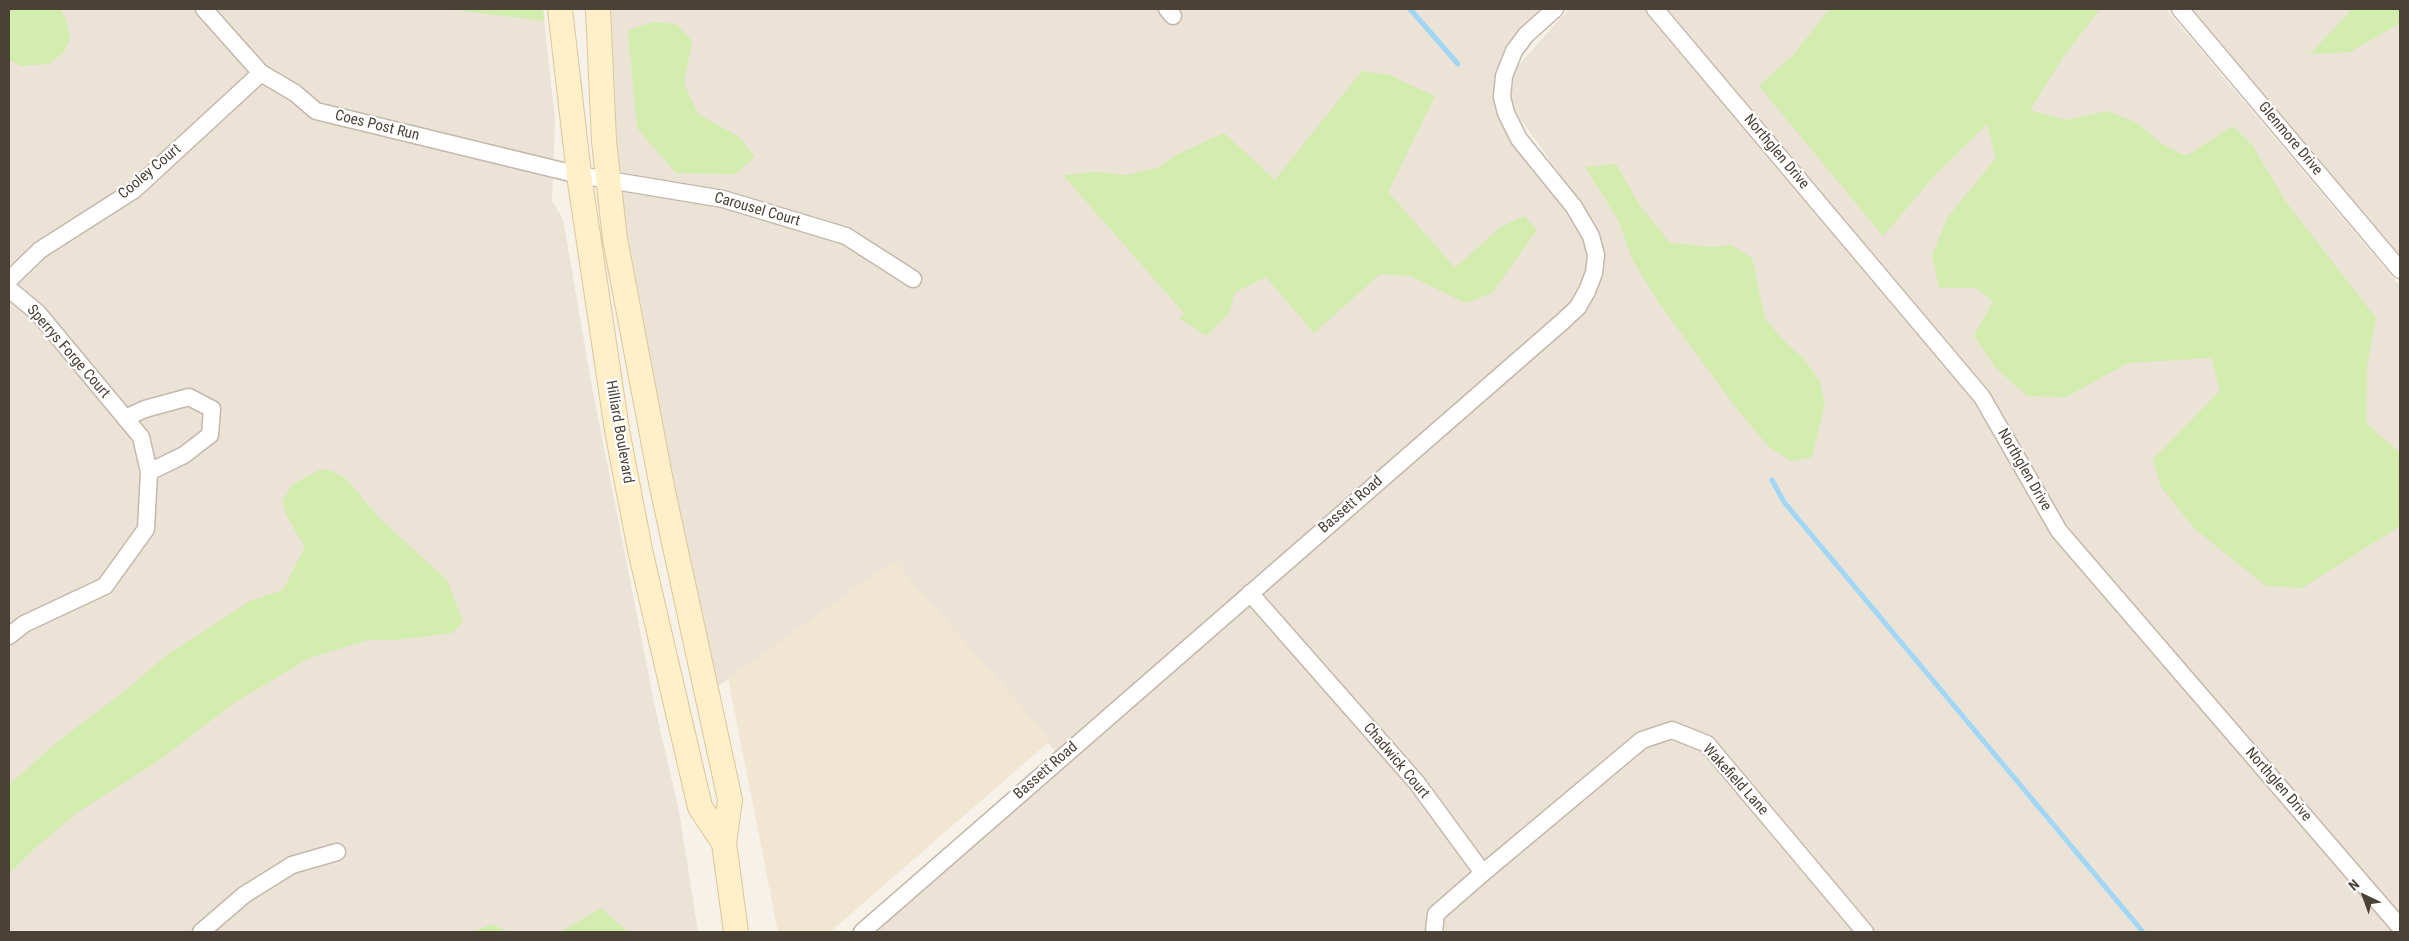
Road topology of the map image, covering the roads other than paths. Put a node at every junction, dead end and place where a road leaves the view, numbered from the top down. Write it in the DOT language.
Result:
graph roads {
  1 [pos="204,9"];
  2 [pos="560,9"];
  3 [pos="598,9"];
  4 [pos="1555,9"];
  5 [pos="1654,9"];
  6 [pos="2180,9"];
  7 [pos="261,73"];
  8 [pos="592,177"];
  9 [pos="2400,270"];
  10 [pos="914,279"];
  11 [pos="9,280"];
  12 [pos="9,288"];
  13 [pos="125,418"];
  14 [pos="149,472"];
  15 [pos="1250,594"];
  16 [pos="9,636"];
  17 [pos="724,843"];
  18 [pos="337,852"];
  19 [pos="1484,872"];
  20 [pos="2400,927"];
  21 [pos="201,932"];
  22 [pos="736,932"];
  23 [pos="862,932"];
  24 [pos="1434,932"];
  25 [pos="1865,932"];
  1 -- 7 [label="street, Coes Post Run"];
  2 -- 8 [label="main road, Hilliard Boulevard"];
  3 -- 8 [label="main road, Hilliard Boulevard"];
  4 -- 15 [label="street, Bassett Road"];
  5 -- 20 [label="street, Northglen Drive"];
  6 -- 9 [label="street, Glenmore Drive"];
  7 -- 8 [label="street, Coes Post Run"];
  7 -- 11 [label="street, Cooley Court"];
  8 -- 10 [label="street, Carousel Court"];
  8 -- 17 [label="main road, Hilliard Boulevard"];
  8 -- 17 [label="main road, Hilliard Boulevard"];
  12 -- 13 [label="street, Sperrys Forge Court"];
  13 -- 14 [label="street, Sperrys Forge Court"];
  13 -- 14 [label="street"];
  14 -- 16 [label="street, Sperrys Forge Court"];
  15 -- 19 [label="street, Chadwick Court"];
  15 -- 23 [label="street, Bassett Road"];
  17 -- 22 [label="main road, Hilliard Boulevard"];
  18 -- 21 [label="street"];
  19 -- 24 [label="street"];
  19 -- 25 [label="street, Wakefield Lane"];
}
